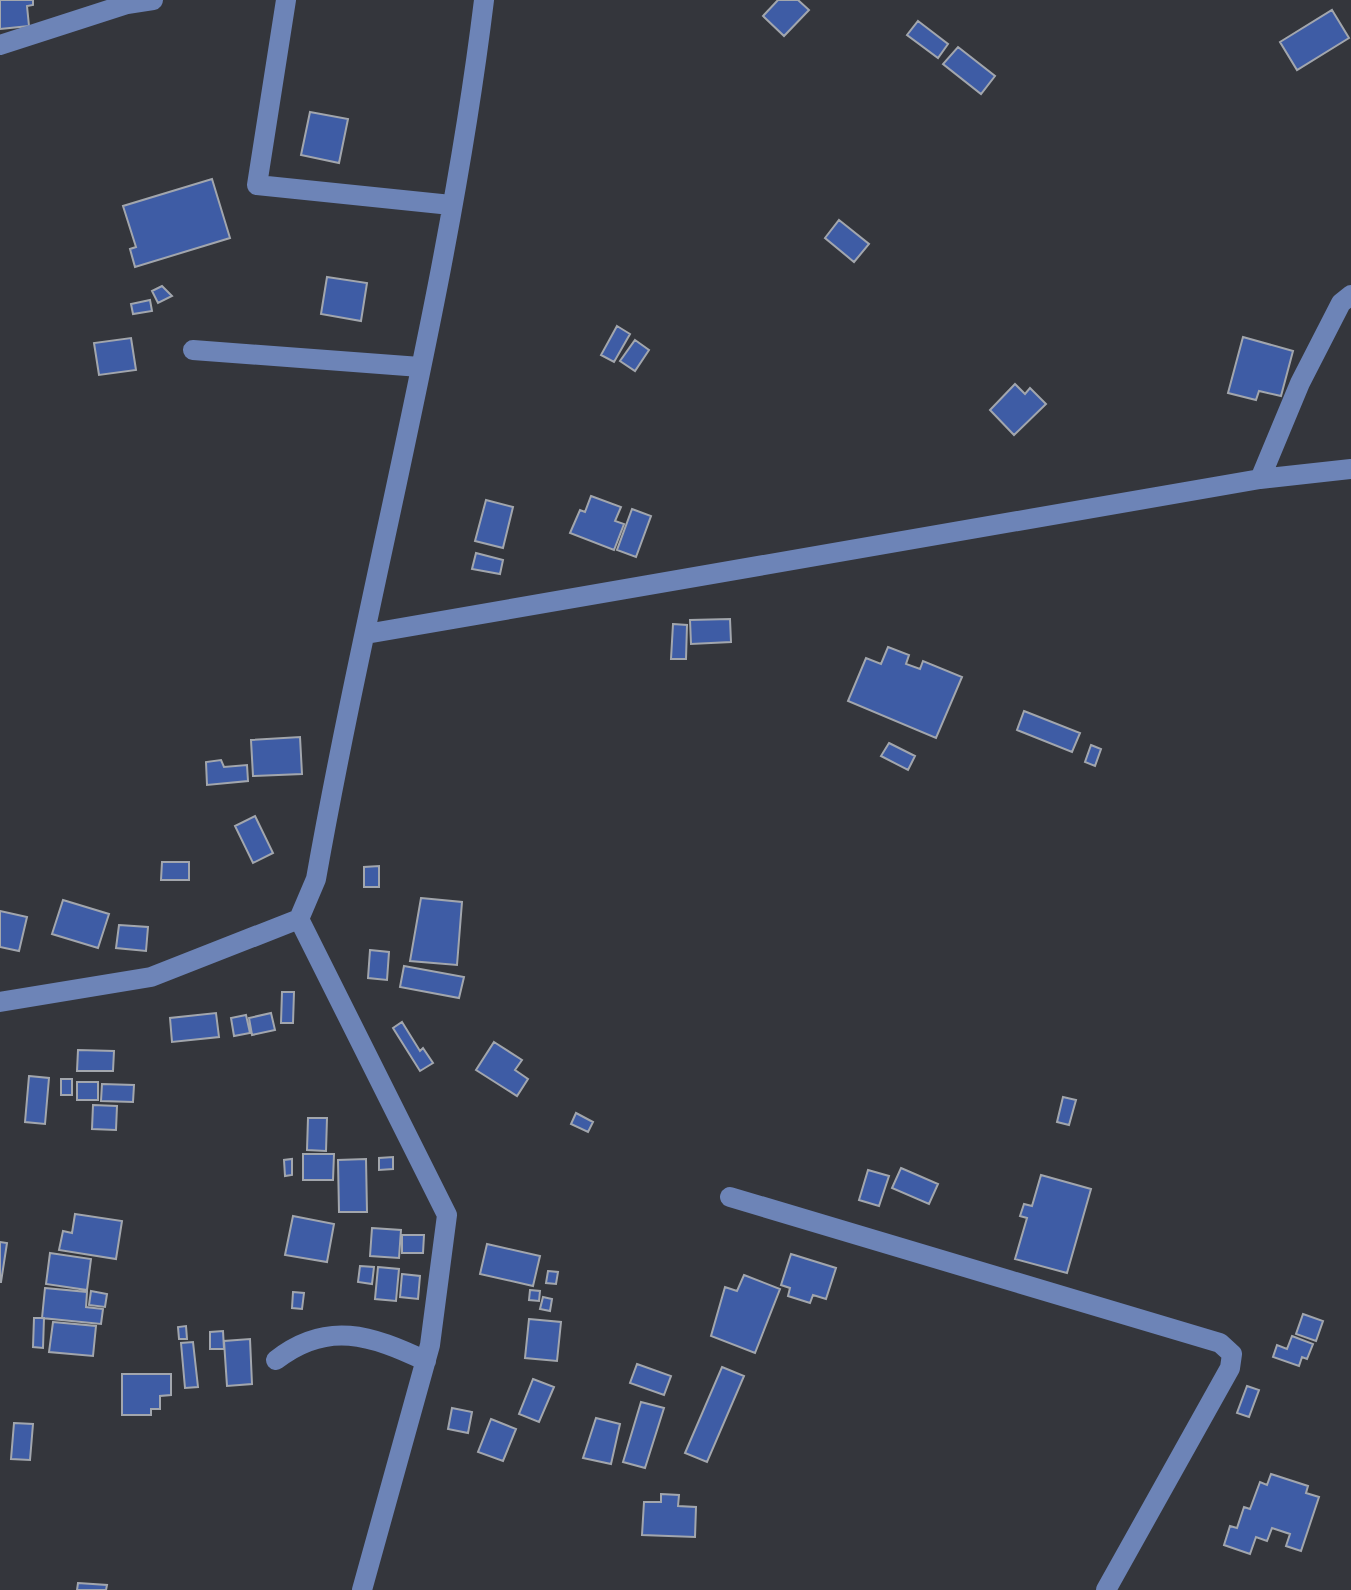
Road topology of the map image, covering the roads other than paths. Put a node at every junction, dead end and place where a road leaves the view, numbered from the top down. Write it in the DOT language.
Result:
graph roads {
  1 [pos="153,0"];
  2 [pos="286,0"];
  3 [pos="484,0"];
  4 [pos="0,45"];
  5 [pos="451,205"];
  6 [pos="1351,295"];
  7 [pos="193,350"];
  8 [pos="420,367"];
  9 [pos="1351,469"];
  10 [pos="1260,479"];
  11 [pos="366,634"];
  12 [pos="299,919"];
  13 [pos="0,1002"];
  14 [pos="730,1197"];
  15 [pos="276,1360"];
  16 [pos="426,1361"];
  17 [pos="362,1590"];
  18 [pos="1106,1590"];
  1 -- 4 [label="street"];
  2 -- 5 [label="street"];
  3 -- 5 [label="street"];
  5 -- 8 [label="street"];
  6 -- 10 [label="street"];
  7 -- 8 [label="street"];
  8 -- 11 [label="street"];
  9 -- 10 [label="street"];
  10 -- 11 [label="street"];
  11 -- 12 [label="street"];
  12 -- 13 [label="street"];
  12 -- 16 [label="street"];
  14 -- 18 [label="street"];
  15 -- 16 [label="street"];
  16 -- 17 [label="street"];
}
